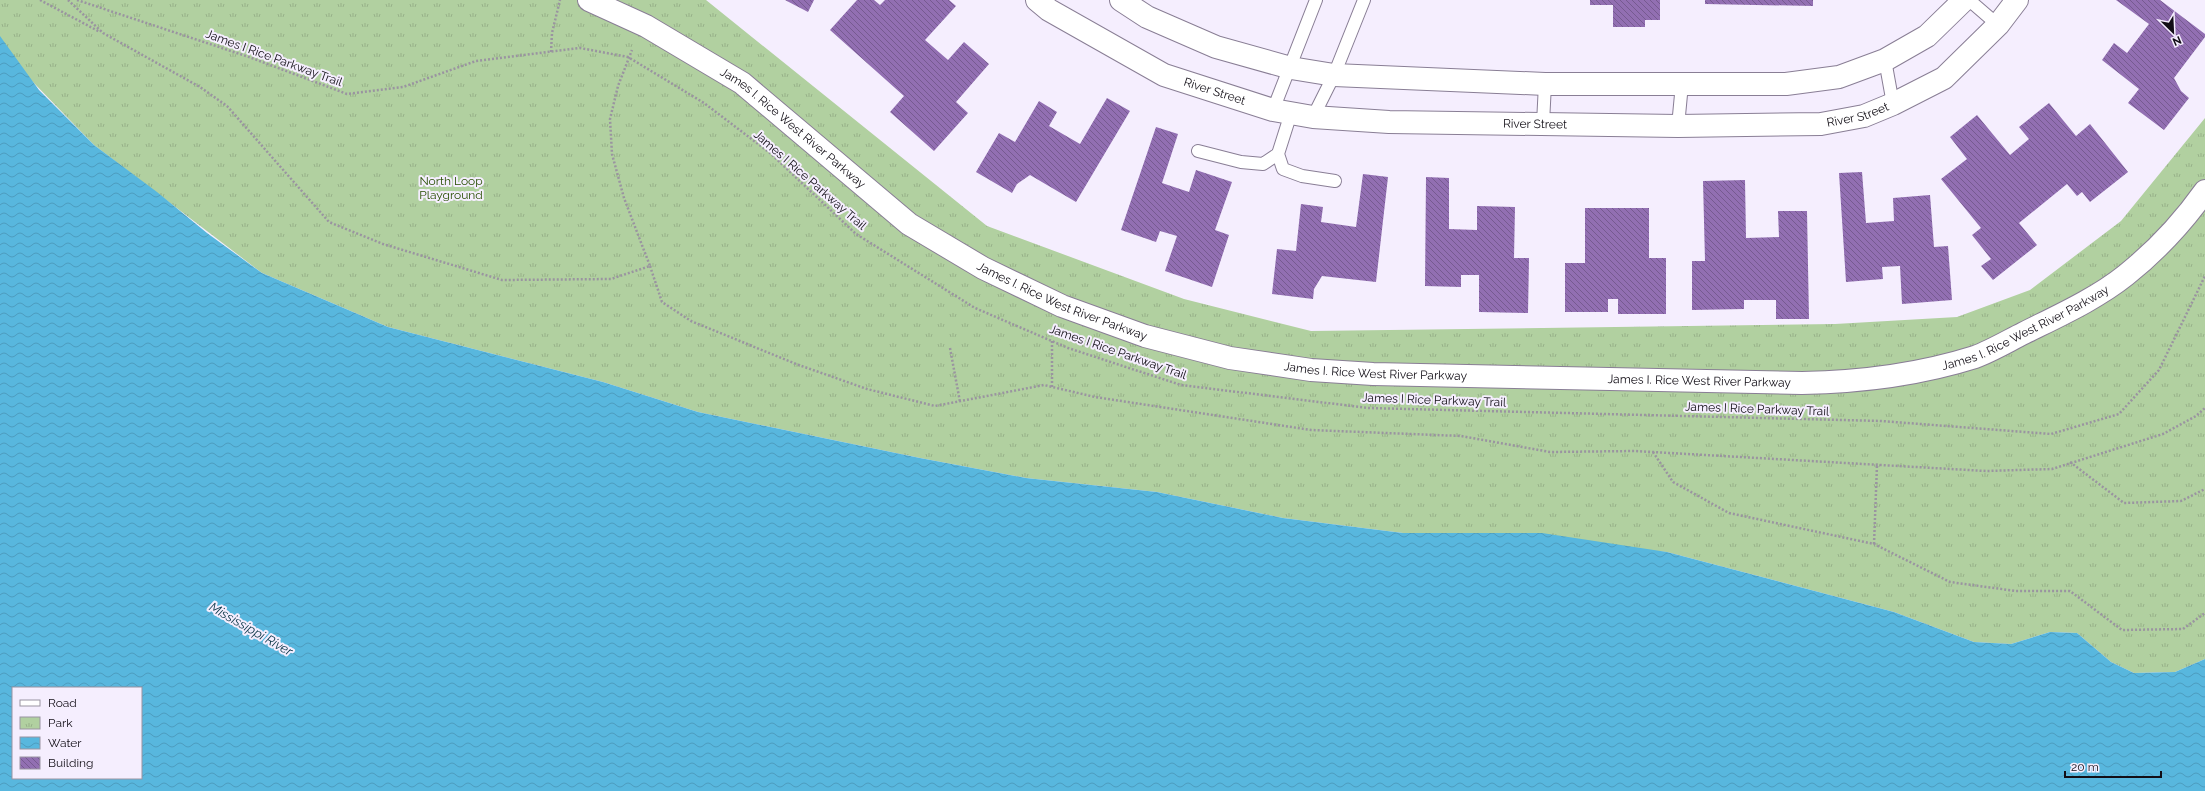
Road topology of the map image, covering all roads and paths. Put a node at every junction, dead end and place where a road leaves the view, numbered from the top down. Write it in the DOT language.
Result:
graph roads {
  1 [pos="40,0"];
  2 [pos="68,0"];
  3 [pos="77,0"];
  4 [pos="560,0"];
  5 [pos="1121,0"];
  6 [pos="1316,0"];
  7 [pos="1364,0"];
  8 [pos="1964,0"];
  9 [pos="1970,0"];
  10 [pos="2017,0"];
  11 [pos="602,2"];
  12 [pos="1048,3"];
  13 [pos="1998,25"];
  14 [pos="103,34"];
  15 [pos="551,52"];
  16 [pos="628,57"];
  17 [pos="1884,60"];
  18 [pos="1291,68"];
  19 [pos="1334,75"];
  20 [pos="1545,84"];
  21 [pos="1682,84"];
  22 [pos="1893,104"];
  23 [pos="1282,111"];
  24 [pos="1313,116"];
  25 [pos="1543,123"];
  26 [pos="1678,126"];
  27 [pos="1198,151"];
  28 [pos="1278,154"];
  29 [pos="1335,181"];
  30 [pos="2205,191"];
  31 [pos="650,266"];
  32 [pos="2205,276"];
  33 [pos="1052,341"];
  34 [pos="950,348"];
  35 [pos="1052,386"];
  36 [pos="960,402"];
  37 [pos="2205,408"];
  38 [pos="1653,452"];
  39 [pos="2070,462"];
  40 [pos="1877,465"];
  41 [pos="2205,489"];
  42 [pos="1874,544"];
  43 [pos="2205,613"];
  1 -- 14 [label="path"];
  2 -- 14 [label="path"];
  3 -- 15 [label="path, James I Rice Parkway Trail"];
  4 -- 15 [label="path"];
  5 -- 18 [label="street"];
  6 -- 18 [label="lane"];
  7 -- 19 [label="lane"];
  8 -- 17 [label="street"];
  9 -- 13 [label="lane"];
  10 -- 13 [label="street, River Street"];
  11 -- 30 [label="street, James I. Rice West River Parkway"];
  12 -- 23 [label="street, River Street"];
  13 -- 22 [label="street, River Street"];
  14 -- 31 [label="path"];
  15 -- 16 [label="path, James I Rice Parkway Trail"];
  16 -- 31 [label="path"];
  16 -- 33 [label="path, James I Rice Parkway Trail"];
  17 -- 21 [label="street"];
  17 -- 22 [label="lane"];
  18 -- 19 [label="street"];
  18 -- 23 [label="lane"];
  19 -- 20 [label="street"];
  19 -- 24 [label="lane"];
  20 -- 21 [label="street"];
  20 -- 25 [label="lane"];
  21 -- 26 [label="lane"];
  22 -- 26 [label="street, River Street"];
  23 -- 24 [label="street, River Street"];
  23 -- 28 [label="lane"];
  24 -- 25 [label="street, River Street"];
  25 -- 26 [label="street, River Street"];
  27 -- 28 [label="lane"];
  28 -- 29 [label="lane"];
  31 -- 36 [label="path"];
  32 -- 33 [label="path, James I Rice Parkway Trail"];
  33 -- 35 [label="path"];
  34 -- 36 [label="path"];
  35 -- 36 [label="path"];
  35 -- 38 [label="path"];
  37 -- 39 [label="path"];
  38 -- 40 [label="path"];
  38 -- 42 [label="path"];
  39 -- 40 [label="path"];
  39 -- 41 [label="path"];
  40 -- 42 [label="path"];
  42 -- 43 [label="path"];
}
